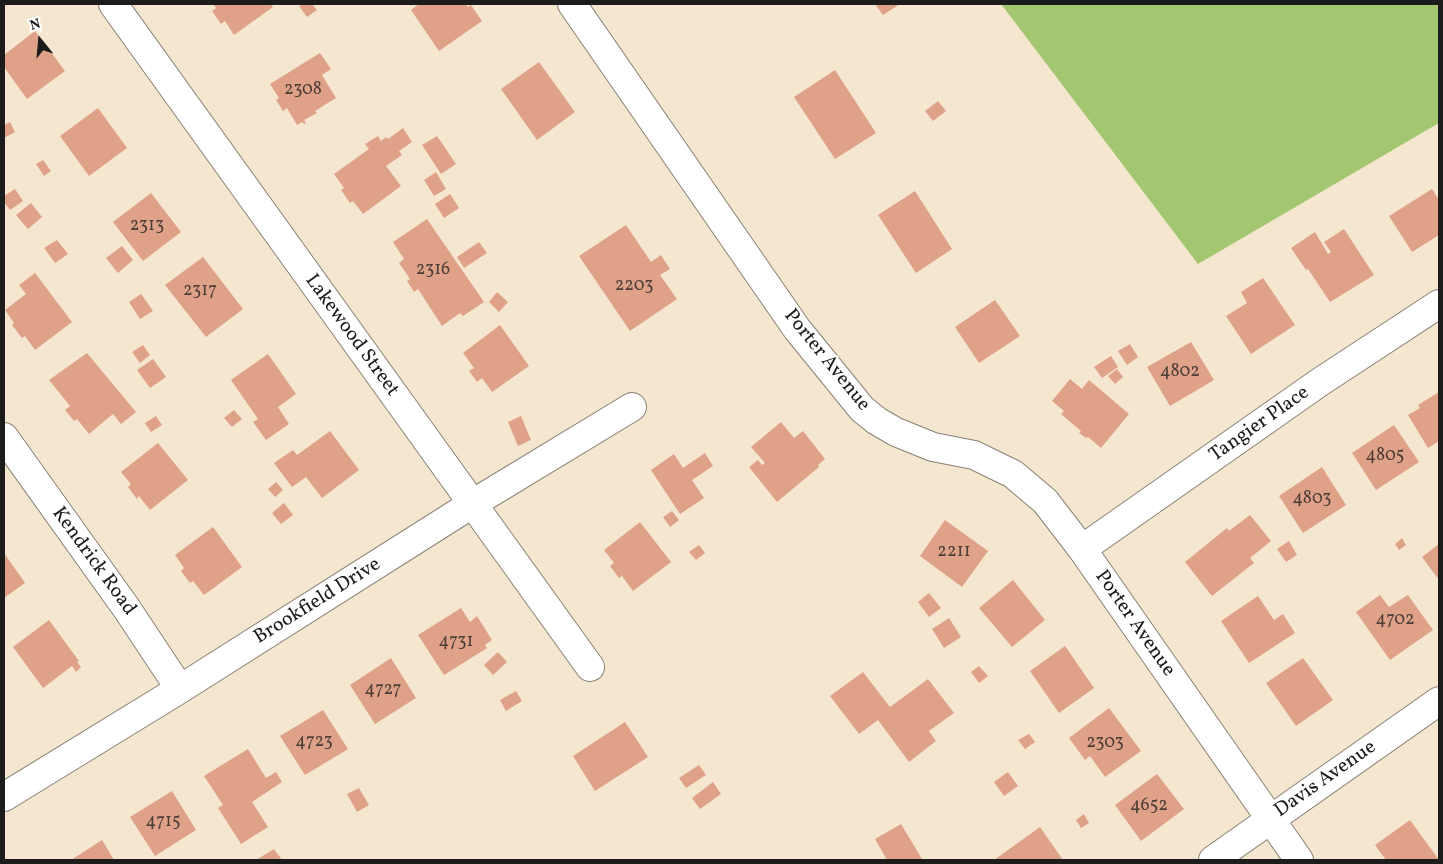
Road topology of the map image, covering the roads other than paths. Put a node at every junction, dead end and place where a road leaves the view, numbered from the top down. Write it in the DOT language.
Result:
graph roads {
  1 [pos="112,4"];
  2 [pos="572,4"];
  3 [pos="1439,304"];
  4 [pos="632,407"];
  5 [pos="4,437"];
  6 [pos="472,504"];
  7 [pos="1082,550"];
  8 [pos="590,667"];
  9 [pos="180,689"];
  10 [pos="1439,701"];
  11 [pos="4,796"];
  12 [pos="1270,819"];
  13 [pos="1213,860"];
  14 [pos="1299,860"];
  1 -- 6 [label="street, Lakewood Street"];
  2 -- 7 [label="street, Porter Avenue"];
  3 -- 7 [label="street, Tangier Place"];
  4 -- 6 [label="street, Brookfield Drive"];
  5 -- 9 [label="street, Kendrick Road"];
  6 -- 8 [label="street, Lakewood Street"];
  6 -- 9 [label="street, Brookfield Drive"];
  7 -- 12 [label="street, Porter Avenue"];
  9 -- 11 [label="street, Brookfield Drive"];
  10 -- 12 [label="street, Davis Avenue"];
  12 -- 13 [label="street, Davis Avenue"];
  12 -- 14 [label="street, Porter Avenue"];
}
